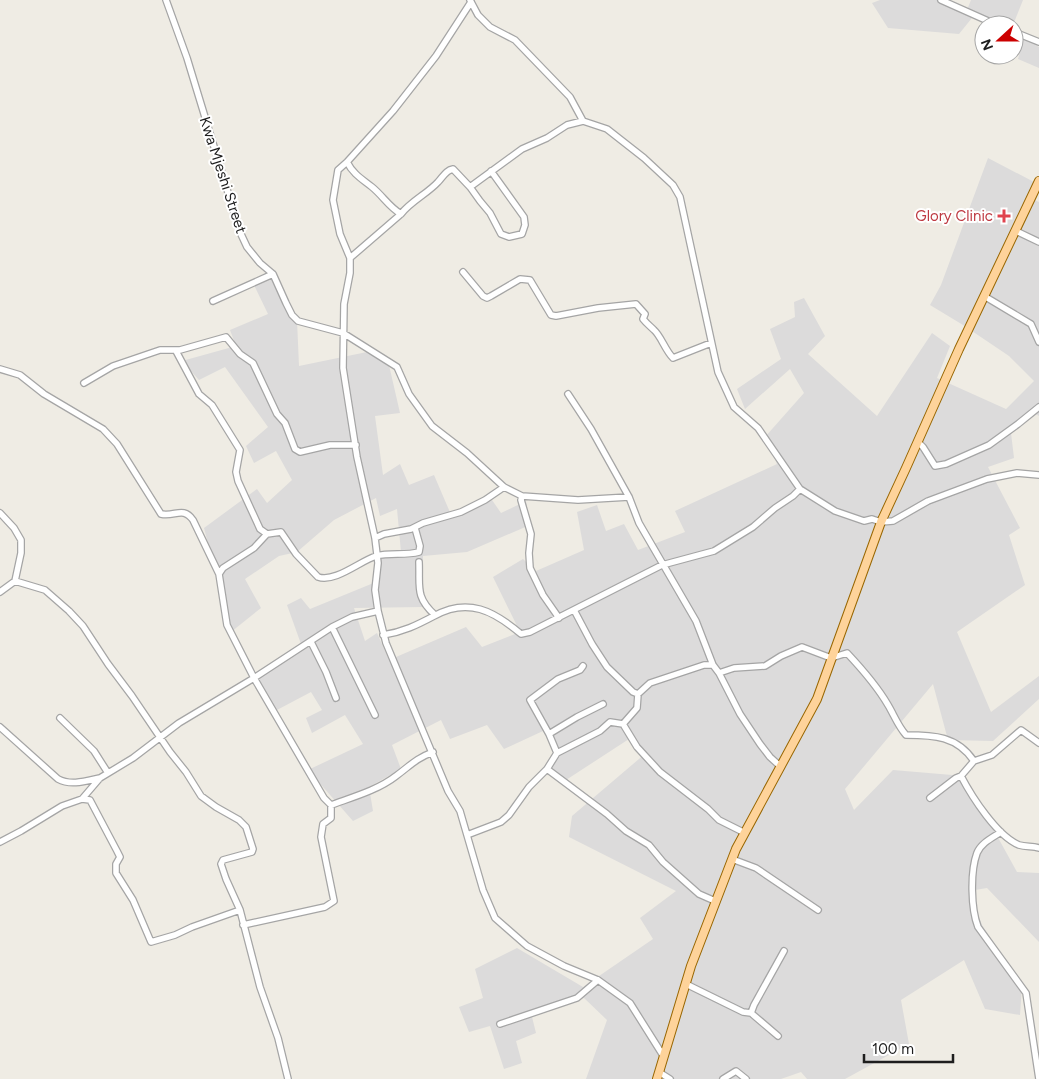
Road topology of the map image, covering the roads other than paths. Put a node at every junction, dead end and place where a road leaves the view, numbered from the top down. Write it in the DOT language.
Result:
graph roads {
  1 [pos="166,0"];
  2 [pos="941,0"];
  3 [pos="470,1"];
  4 [pos="975,15"];
  5 [pos="1024,36"];
  6 [pos="1039,42"];
  7 [pos="583,121"];
  8 [pos="347,162"];
  9 [pos="491,171"];
  10 [pos="1039,181"];
  11 [pos="470,186"];
  12 [pos="401,214"];
  13 [pos="1016,231"];
  14 [pos="1039,242"];
  15 [pos="350,258"];
  16 [pos="463,272"];
  17 [pos="273,274"];
  18 [pos="984,296"];
  19 [pos="214,301"];
  20 [pos="343,333"];
  21 [pos="1039,342"];
  22 [pos="711,343"];
  23 [pos="176,350"];
  24 [pos="0,369"];
  25 [pos="84,383"];
  26 [pos="568,394"];
  27 [pos="1039,407"];
  28 [pos="918,442"];
  29 [pos="356,446"];
  30 [pos="1039,475"];
  31 [pos="504,486"];
  32 [pos="800,489"];
  33 [pos="522,496"];
  34 [pos="629,497"];
  35 [pos="0,513"];
  36 [pos="881,522"];
  37 [pos="415,528"];
  38 [pos="267,534"];
  39 [pos="375,538"];
  40 [pos="377,556"];
  41 [pos="419,562"];
  42 [pos="662,565"];
  43 [pos="219,574"];
  44 [pos="15,581"];
  45 [pos="0,592"];
  46 [pos="574,610"];
  47 [pos="378,611"];
  48 [pos="435,615"];
  49 [pos="559,618"];
  50 [pos="332,627"];
  51 [pos="384,635"];
  52 [pos="311,642"];
  53 [pos="835,648"];
  54 [pos="847,653"];
  55 [pos="831,658"];
  56 [pos="713,665"];
  57 [pos="583,666"];
  58 [pos="719,673"];
  59 [pos="254,678"];
  60 [pos="638,694"];
  61 [pos="336,698"];
  62 [pos="603,704"];
  63 [pos="374,714"];
  64 [pos="60,718"];
  65 [pos="623,724"];
  66 [pos="0,727"];
  67 [pos="549,734"];
  68 [pos="160,738"];
  69 [pos="1039,743"];
  70 [pos="433,752"];
  71 [pos="557,753"];
  72 [pos="974,761"];
  73 [pos="781,767"];
  74 [pos="547,769"];
  75 [pos="108,773"];
  76 [pos="960,776"];
  77 [pos="100,778"];
  78 [pos="82,798"];
  79 [pos="930,798"];
  80 [pos="331,805"];
  81 [pos="743,832"];
  82 [pos="1000,832"];
  83 [pos="467,835"];
  84 [pos="0,842"];
  85 [pos="1039,848"];
  86 [pos="732,859"];
  87 [pos="715,901"];
  88 [pos="240,910"];
  89 [pos="818,910"];
  90 [pos="243,925"];
  91 [pos="784,951"];
  92 [pos="598,980"];
  93 [pos="686,984"];
  94 [pos="750,1013"];
  95 [pos="500,1024"];
  96 [pos="778,1036"];
  97 [pos="664,1057"];
  98 [pos="658,1075"];
  99 [pos="288,1079"];
  100 [pos="670,1079"];
  101 [pos="723,1079"];
  102 [pos="746,1079"];
  103 [pos="1039,1079"];
  1 -- 17 [label="street, Kwa Mjeshi Street"];
  2 -- 4 [label="street"];
  3 -- 7 [label="street"];
  3 -- 8 [label="street"];
  5 -- 6 [label="street"];
  7 -- 9 [label="street"];
  7 -- 22 [label="street"];
  8 -- 12 [label="street"];
  8 -- 15 [label="street"];
  9 -- 11 [label="street"];
  9 -- 11 [label="street"];
  10 -- 13 [label="main road"];
  11 -- 12 [label="street"];
  12 -- 15 [label="street"];
  13 -- 14 [label="street"];
  13 -- 18 [label="main road"];
  15 -- 20 [label="street"];
  16 -- 22 [label="street"];
  17 -- 19 [label="street"];
  17 -- 20 [label="street, Kwa Mjeshi Street"];
  18 -- 21 [label="street"];
  18 -- 28 [label="main road"];
  20 -- 29 [label="street"];
  20 -- 31 [label="street, Kwa Mjeshi Street"];
  22 -- 32 [label="street"];
  23 -- 25 [label="street"];
  23 -- 29 [label="street"];
  23 -- 38 [label="street"];
  24 -- 43 [label="street"];
  26 -- 34 [label="street"];
  27 -- 28 [label="street"];
  28 -- 36 [label="main road"];
  29 -- 39 [label="street"];
  30 -- 36 [label="street"];
  31 -- 33 [label="street, Kwa Mjeshi Street"];
  31 -- 37 [label="street"];
  32 -- 36 [label="street"];
  32 -- 42 [label="street"];
  33 -- 34 [label="street"];
  33 -- 49 [label="street"];
  34 -- 42 [label="street"];
  35 -- 44 [label="street"];
  36 -- 53 [label="main road"];
  37 -- 39 [label="street"];
  37 -- 40 [label="street"];
  38 -- 40 [label="street"];
  38 -- 43 [label="street"];
  39 -- 40 [label="street"];
  40 -- 47 [label="street"];
  41 -- 48 [label="street"];
  42 -- 46 [label="street"];
  42 -- 56 [label="street"];
  43 -- 59 [label="street"];
  44 -- 45 [label="street"];
  44 -- 68 [label="street"];
  46 -- 49 [label="street"];
  46 -- 60 [label="street"];
  47 -- 50 [label="street"];
  47 -- 51 [label="street"];
  48 -- 49 [label="street"];
  48 -- 51 [label="street"];
  50 -- 52 [label="street"];
  50 -- 63 [label="street"];
  51 -- 70 [label="street"];
  52 -- 59 [label="street"];
  52 -- 61 [label="street"];
  53 -- 54 [label="street"];
  53 -- 55 [label="main road"];
  54 -- 55 [label="street"];
  54 -- 72 [label="street"];
  55 -- 58 [label="street"];
  55 -- 73 [label="main road"];
  56 -- 58 [label="street"];
  56 -- 60 [label="street"];
  57 -- 67 [label="street"];
  58 -- 73 [label="street"];
  59 -- 68 [label="street"];
  59 -- 80 [label="street"];
  60 -- 65 [label="street"];
  62 -- 67 [label="street"];
  64 -- 75 [label="street"];
  65 -- 71 [label="street"];
  65 -- 81 [label="street"];
  66 -- 77 [label="street"];
  67 -- 71 [label="street"];
  68 -- 75 [label="street"];
  68 -- 88 [label="street"];
  69 -- 72 [label="street"];
  70 -- 80 [label="street"];
  70 -- 83 [label="street"];
  71 -- 74 [label="street"];
  72 -- 76 [label="street"];
  73 -- 81 [label="main road"];
  74 -- 83 [label="street"];
  74 -- 87 [label="street"];
  75 -- 77 [label="street"];
  76 -- 79 [label="street"];
  76 -- 82 [label="street"];
  77 -- 78 [label="street"];
  78 -- 84 [label="street"];
  78 -- 88 [label="street"];
  80 -- 90 [label="street"];
  81 -- 86 [label="main road"];
  82 -- 85 [label="street"];
  82 -- 103 [label="street"];
  83 -- 92 [label="street"];
  86 -- 87 [label="main road"];
  86 -- 89 [label="street"];
  87 -- 93 [label="main road"];
  88 -- 90 [label="street"];
  90 -- 99 [label="street"];
  91 -- 94 [label="street"];
  92 -- 95 [label="street"];
  92 -- 97 [label="street"];
  93 -- 94 [label="street"];
  93 -- 97 [label="main road"];
  94 -- 96 [label="street"];
  97 -- 98 [label="main road"];
  98 -- 100 [label="street"];
  101 -- 102 [label="street"];
}
